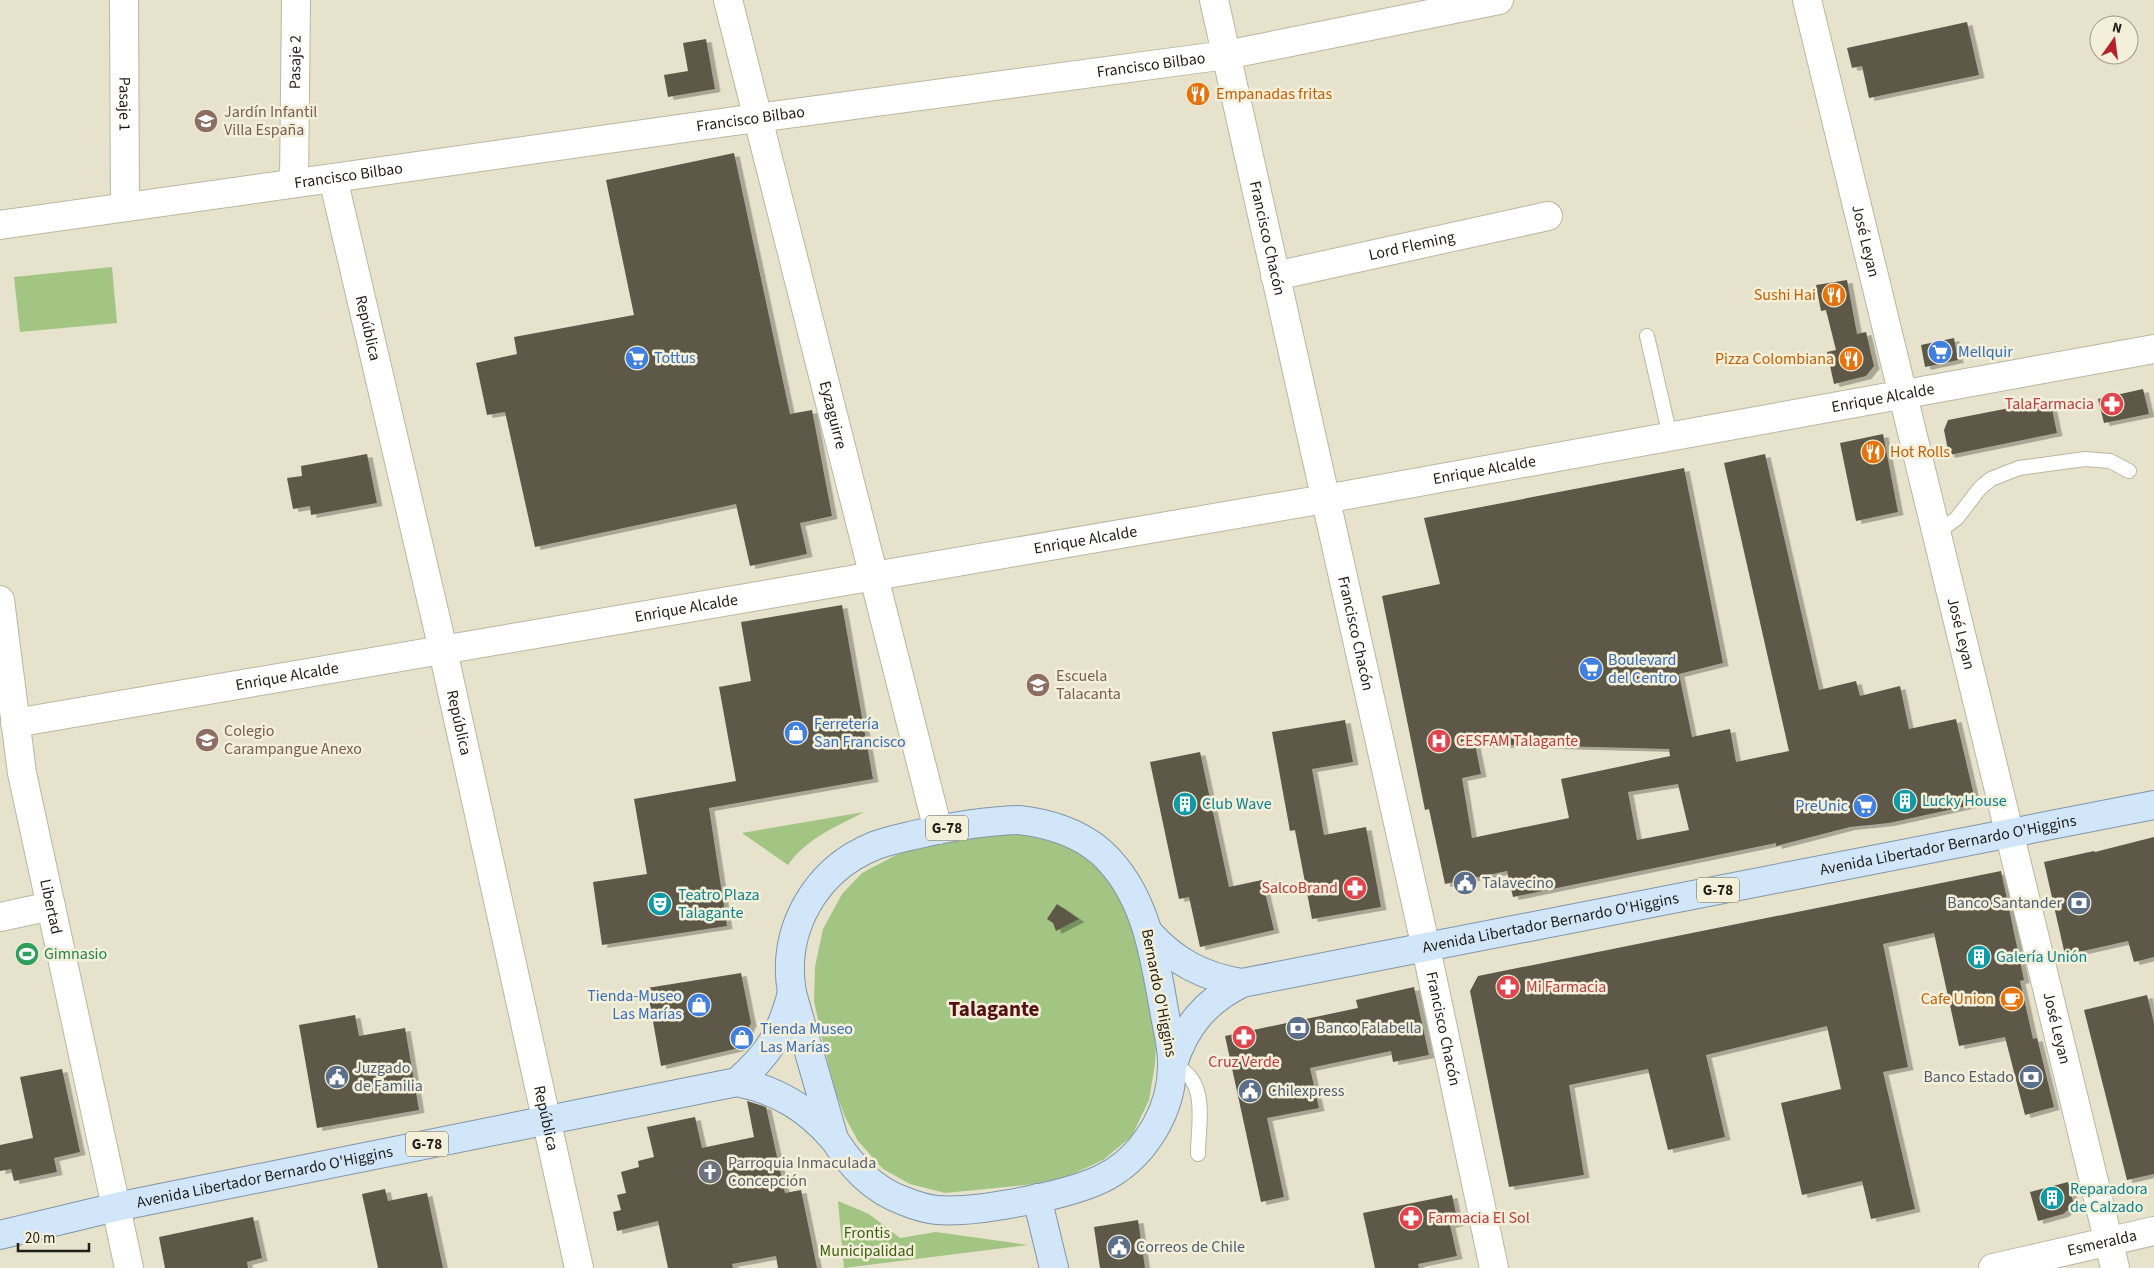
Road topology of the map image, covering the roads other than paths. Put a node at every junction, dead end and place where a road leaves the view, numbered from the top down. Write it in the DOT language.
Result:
graph roads {
  1 [pos="124,0"];
  2 [pos="296,0"];
  3 [pos="728,0"];
  4 [pos="1214,0"];
  5 [pos="1499,0"];
  6 [pos="1806,0"];
  7 [pos="1226,55"];
  8 [pos="758,118"];
  9 [pos="333,178"];
  10 [pos="294,184"];
  11 [pos="126,207"];
  12 [pos="1548,216"];
  13 [pos="0,225"];
  14 [pos="1275,276"];
  15 [pos="1647,336"];
  16 [pos="2154,349"];
  17 [pos="1903,394"];
  18 [pos="1670,436"];
  19 [pos="2129,471"];
  20 [pos="1325,499"];
  21 [pos="1937,533"];
  22 [pos="874,576"];
  23 [pos="0,600"];
  24 [pos="443,651"];
  25 [pos="15,723"];
  26 [pos="2154,805"];
  27 [pos="938,830"];
  28 [pos="2011,833"];
  29 [pos="51,906"];
  30 [pos="0,917"];
  31 [pos="1149,933"];
  32 [pos="1426,948"];
  33 [pos="1242,983"];
  34 [pos="792,993"];
  35 [pos="1172,1065"];
  36 [pos="737,1082"];
  37 [pos="546,1120"];
  38 [pos="834,1139"];
  39 [pos="1198,1154"];
  40 [pos="1037,1198"];
  41 [pos="116,1207"];
  42 [pos="2154,1231"];
  43 [pos="0,1235"];
  44 [pos="2110,1241"];
  45 [pos="130,1268"];
  46 [pos="579,1268"];
  47 [pos="1054,1268"];
  48 [pos="1494,1268"];
  49 [pos="1993,1268"];
  50 [pos="2115,1268"];
  1 -- 11 [label="street, Pasaje 1"];
  2 -- 10 [label="street, Pasaje 2"];
  3 -- 8 [label="street, Eyzaguirre"];
  4 -- 7 [label="street, Francisco Chacón"];
  5 -- 7 [label="street, Francisco Bilbao"];
  6 -- 17 [label="street, José Leyan"];
  7 -- 8 [label="street, Francisco Bilbao"];
  7 -- 14 [label="street, Francisco Chacón"];
  8 -- 9 [label="street, Francisco Bilbao"];
  8 -- 22 [label="street, Eyzaguirre"];
  9 -- 10 [label="street, Francisco Bilbao"];
  9 -- 24 [label="street, República"];
  10 -- 11 [label="street, Francisco Bilbao"];
  11 -- 13 [label="street, Francisco Bilbao"];
  12 -- 14 [label="street, Lord Fleming"];
  14 -- 20 [label="street, Francisco Chacón"];
  15 -- 18 [label="lane"];
  16 -- 17 [label="street, Enrique Alcalde"];
  17 -- 18 [label="street, Enrique Alcalde"];
  17 -- 21 [label="street, José Leyan"];
  18 -- 20 [label="street, Enrique Alcalde"];
  19 -- 21 [label="lane"];
  20 -- 22 [label="street, Enrique Alcalde"];
  20 -- 32 [label="street, Francisco Chacón"];
  21 -- 28 [label="street, José Leyan"];
  22 -- 24 [label="street, Enrique Alcalde"];
  22 -- 27 [label="street, Eyzaguirre"];
  23 -- 25 [label="street, Libertad"];
  24 -- 25 [label="street, Enrique Alcalde"];
  24 -- 37 [label="street, República"];
  25 -- 29 [label="street, Libertad"];
  26 -- 28 [label="main road, Avenida Libertador Bernardo O'Higgins / G-78"];
  27 -- 31 [label="main road, Bernardo O'Higgins / G-78"];
  27 -- 34 [label="main road, Bernardo O'Higgins / G-78"];
  28 -- 32 [label="main road, Avenida Libertador Bernardo O'Higgins / G-78"];
  28 -- 44 [label="street, José Leyan"];
  29 -- 30 [label="street"];
  29 -- 41 [label="street, Libertad"];
  31 -- 33 [label="main road, Avenida Libertador Bernardo O'Higgins / G-78"];
  31 -- 35 [label="main road, Bernardo O'Higgins / G-78"];
  32 -- 33 [label="main road, Avenida Libertador Bernardo O'Higgins / G-78"];
  32 -- 48 [label="street, Francisco Chacón"];
  33 -- 35 [label="main road, Avenida Libertador Bernardo O'Higgins / G-78"];
  34 -- 36 [label="main road, G-78"];
  34 -- 38 [label="main road, Bernardo O'Higgins / G-78"];
  35 -- 39 [label="lane"];
  35 -- 40 [label="main road, Bernardo O'Higgins / G-78"];
  36 -- 37 [label="main road, Avenida Libertador Bernardo O'Higgins / G-78"];
  36 -- 38 [label="main road, Avenida Libertador Bernardo O'Higgins / G-78"];
  37 -- 41 [label="main road, Avenida Libertador Bernardo O'Higgins / G-78"];
  37 -- 46 [label="street, República"];
  38 -- 40 [label="main road, Bernardo O'Higgins / G-78"];
  40 -- 47 [label="main road"];
  41 -- 43 [label="main road, Avenida Libertador Bernardo O'Higgins / G-78"];
  41 -- 45 [label="street, Libertad"];
  42 -- 44 [label="street, Esmeralda"];
  44 -- 49 [label="street, Esmeralda"];
  44 -- 50 [label="street, José Leyan"];
}
